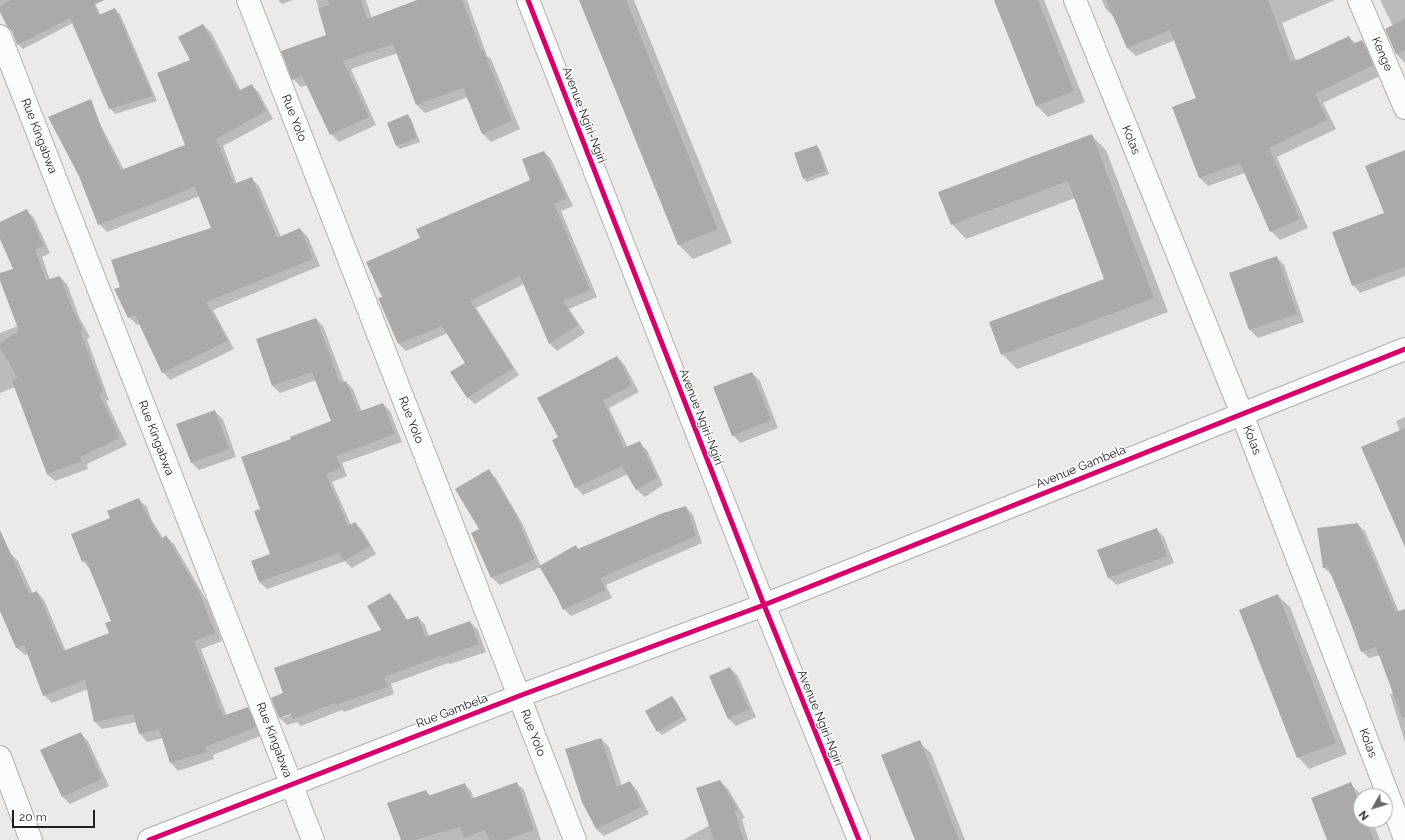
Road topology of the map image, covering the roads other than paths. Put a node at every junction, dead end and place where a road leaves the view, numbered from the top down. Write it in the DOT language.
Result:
graph roads {
  1 [pos="248,0"];
  2 [pos="528,0"];
  3 [pos="1075,0"];
  4 [pos="1358,0"];
  5 [pos="0,36"];
  6 [pos="1405,108"];
  7 [pos="1405,349"];
  8 [pos="1242,414"];
  9 [pos="764,605"];
  10 [pos="519,696"];
  11 [pos="0,757"];
  12 [pos="291,785"];
  13 [pos="1405,839"];
  14 [pos="31,840"];
  15 [pos="149,840"];
  16 [pos="313,840"];
  17 [pos="575,840"];
  18 [pos="859,840"];
  1 -- 10 [label="street, Rue Yolo"];
  2 -- 9 [label="street, Avenue Ngiri-Ngiri"];
  3 -- 8 [label="street, Kolas"];
  4 -- 6 [label="street, Kenge"];
  5 -- 12 [label="street, Rue Kingabwa"];
  7 -- 8 [label="street, Avenue Gambela"];
  8 -- 9 [label="street, Avenue Gambela"];
  8 -- 13 [label="street, Kolas"];
  9 -- 10 [label="street, Rue Gambela"];
  9 -- 18 [label="street, Avenue Ngiri-Ngiri"];
  10 -- 12 [label="street, Rue Gambela"];
  10 -- 17 [label="street, Rue Yolo"];
  11 -- 14 [label="street"];
  12 -- 15 [label="street, Rue Gambela"];
  12 -- 16 [label="street, Rue Kingabwa"];
}
